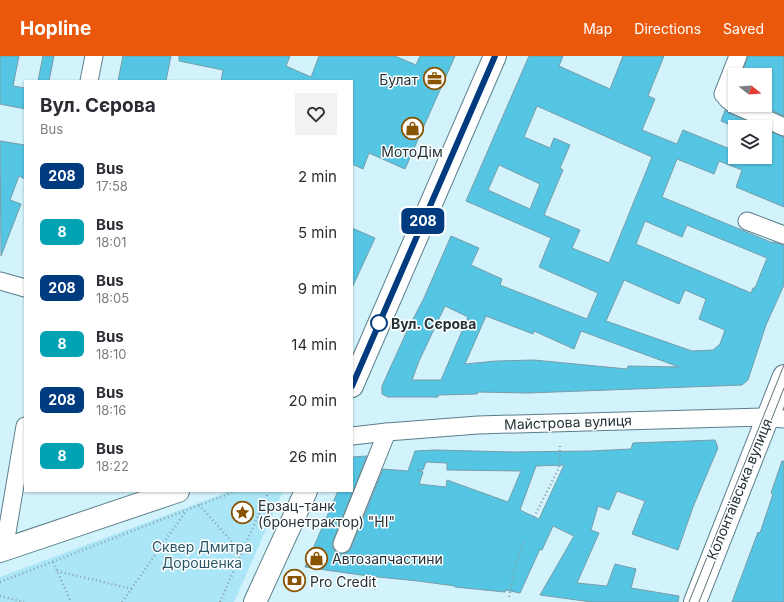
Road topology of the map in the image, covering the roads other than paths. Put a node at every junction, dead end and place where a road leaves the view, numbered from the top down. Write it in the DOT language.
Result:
graph roads {
  1 [pos="94,56"];
  2 [pos="495,56"];
  3 [pos="738,56"];
  4 [pos="733,68"];
  5 [pos="90,80"];
  6 [pos="728,81"];
  7 [pos="728,100"];
  8 [pos="751,112"];
  9 [pos="784,127"];
  10 [pos="747,221"];
  11 [pos="784,235"];
  12 [pos="0,281"];
  13 [pos="24,288"];
  14 [pos="784,376"];
  15 [pos="353,384"];
  16 [pos="776,418"];
  17 [pos="24,431"];
  18 [pos="387,432"];
  19 [pos="353,436"];
  20 [pos="306,492"];
  21 [pos="182,500"];
  22 [pos="342,544"];
  23 [pos="2,551"];
  24 [pos="255,602"];
  25 [pos="695,602"];
  1 -- 5 [label="street"];
  2 -- 15 [label="main road"];
  3 -- 4 [label="street"];
  6 -- 7 [label="street"];
  8 -- 9 [label="street"];
  10 -- 11 [label="street"];
  12 -- 13 [label="street"];
  14 -- 16 [label="main road, Колонтаївська вулиця"];
  16 -- 18 [label="street, Майстрова вулиця"];
  16 -- 25 [label="main road, Колонтаївська вулиця"];
  17 -- 23 [label="street"];
  18 -- 19 [label="street, Майстрова вулиця"];
  18 -- 22 [label="street"];
  20 -- 24 [label="main road"];
  21 -- 23 [label="main road"];
}
